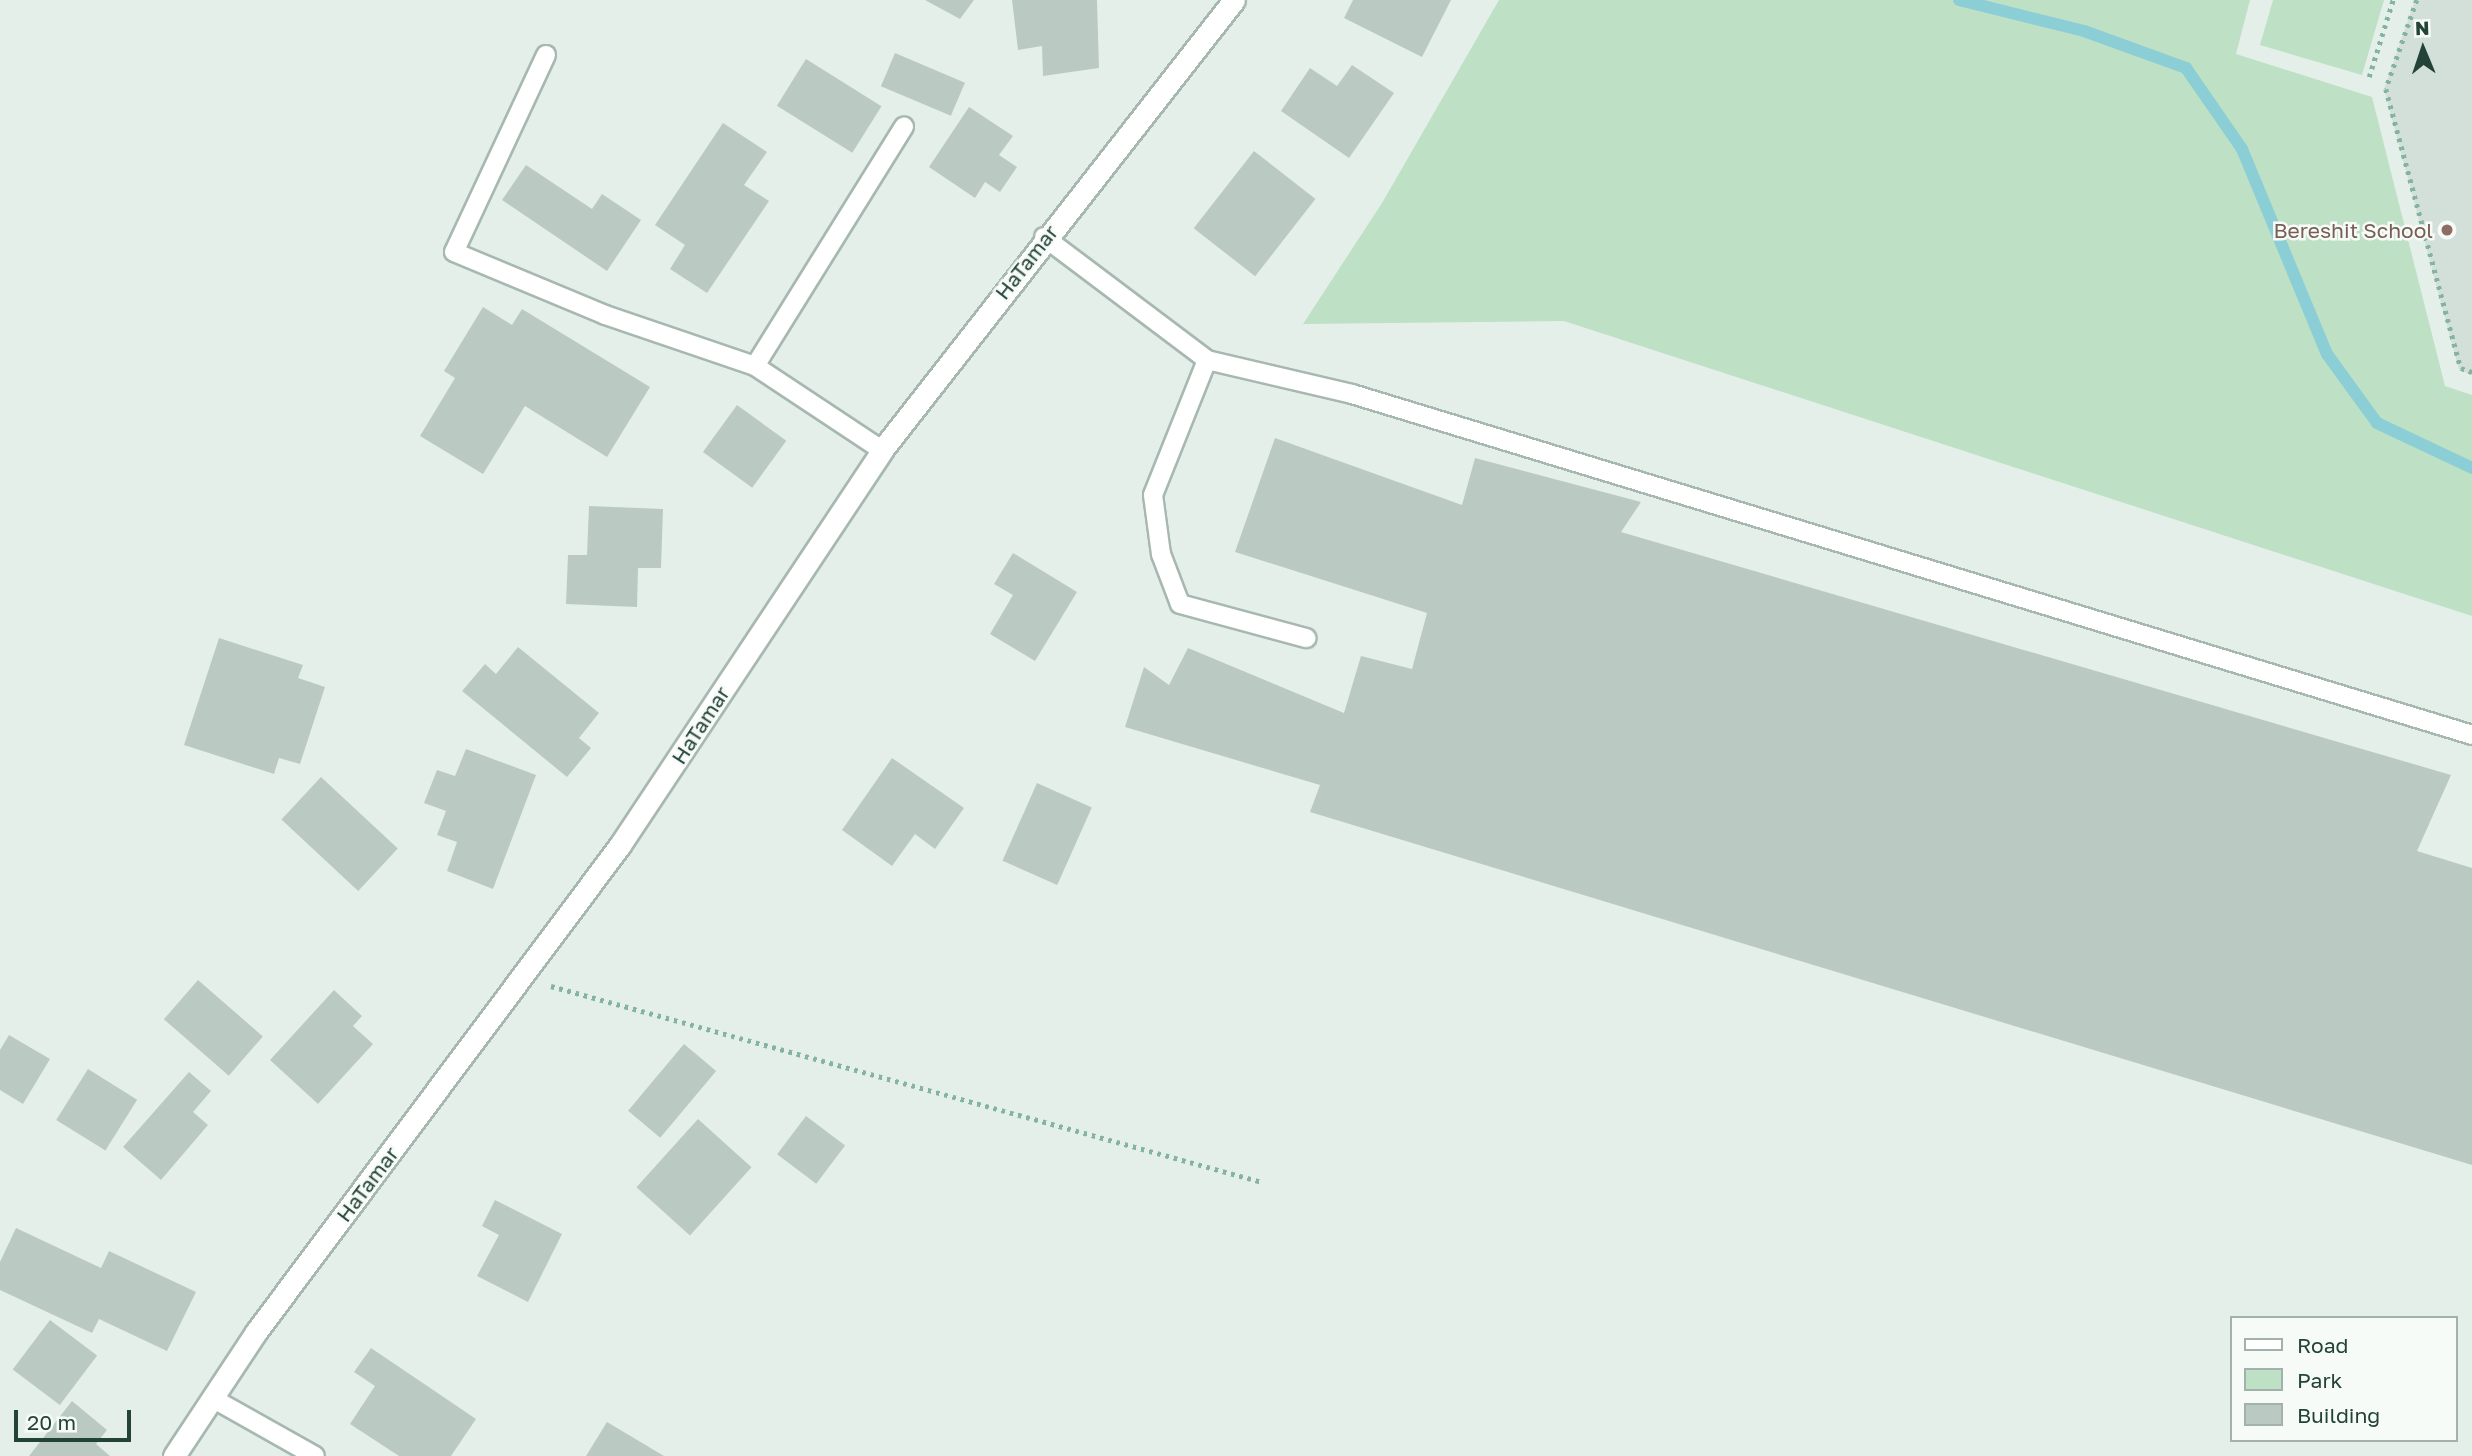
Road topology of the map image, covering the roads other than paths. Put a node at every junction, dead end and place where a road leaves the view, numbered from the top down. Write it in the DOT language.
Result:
graph roads {
  1 [pos="1234,0"];
  2 [pos="546,55"];
  3 [pos="904,127"];
  4 [pos="1044,237"];
  5 [pos="1207,360"];
  6 [pos="755,366"];
  7 [pos="882,450"];
  8 [pos="1306,638"];
  9 [pos="2472,735"];
  10 [pos="212,1398"];
  11 [pos="174,1456"];
  12 [pos="315,1456"];
  1 -- 4 [label="street, HaTamar"];
  2 -- 6 [label="lane"];
  3 -- 6 [label="lane"];
  4 -- 5 [label="lane"];
  4 -- 7 [label="street, HaTamar"];
  5 -- 8 [label="lane"];
  5 -- 9 [label="lane"];
  6 -- 7 [label="lane"];
  7 -- 10 [label="street, HaTamar"];
  10 -- 11 [label="street, HaTamar"];
  10 -- 12 [label="lane"];
}
